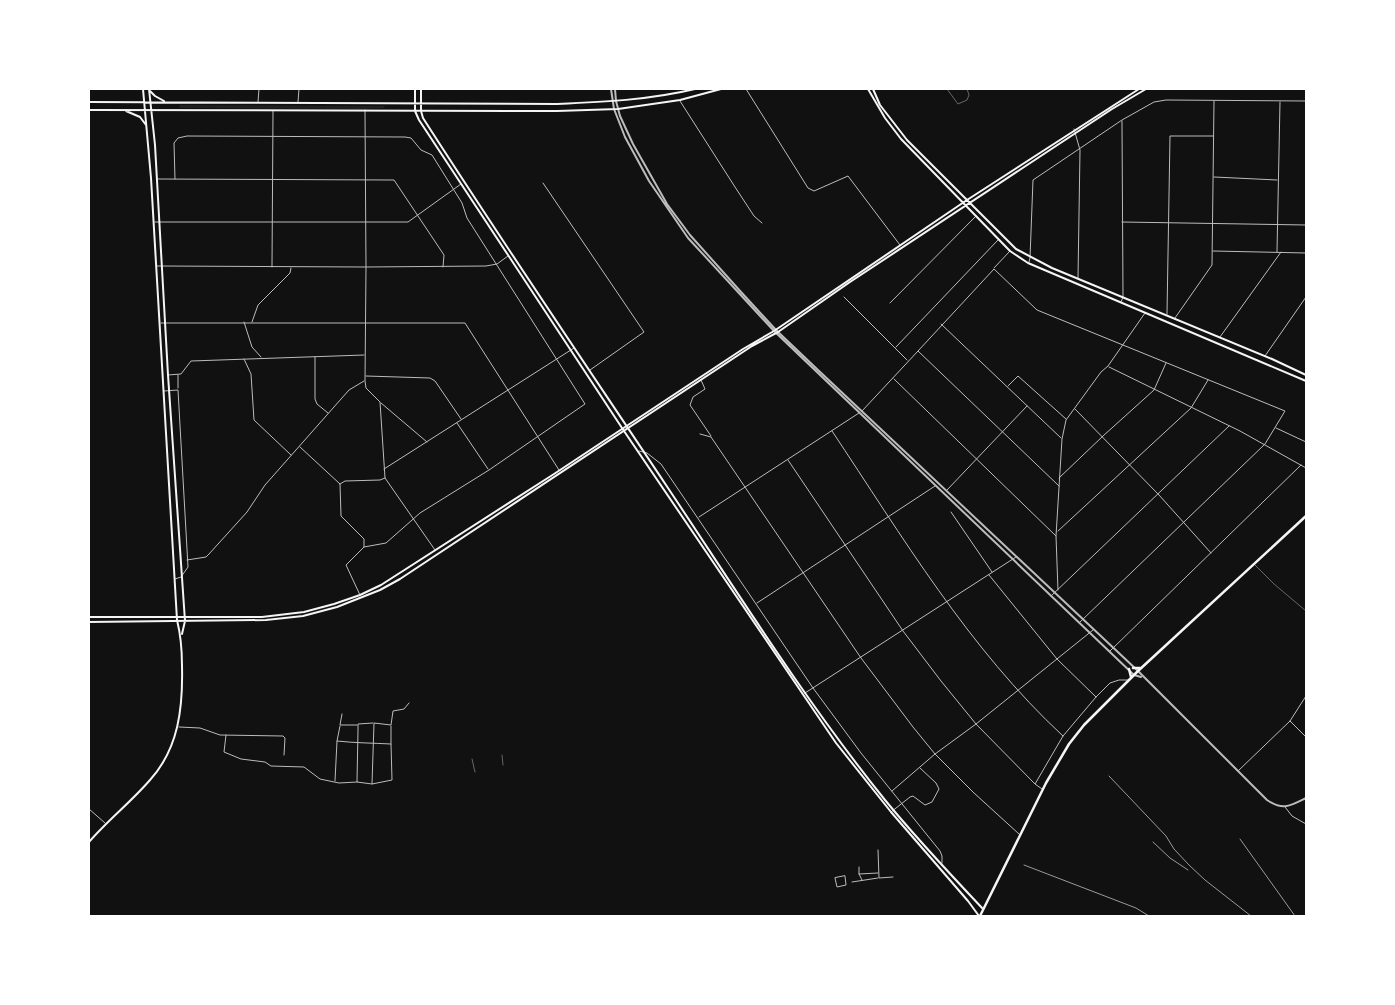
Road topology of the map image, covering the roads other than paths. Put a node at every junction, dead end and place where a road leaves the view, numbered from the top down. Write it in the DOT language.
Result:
graph roads {
  1 [pos="143,89"];
  2 [pos="259,89"];
  3 [pos="299,89"];
  4 [pos="415,89"];
  5 [pos="422,89"];
  6 [pos="611,89"];
  7 [pos="615,89"];
  8 [pos="695,89"];
  9 [pos="721,89"];
  10 [pos="746,89"];
  11 [pos="868,89"];
  12 [pos="872,89"];
  13 [pos="947,89"];
  14 [pos="967,89"];
  15 [pos="1139,89"];
  16 [pos="1146,89"];
  17 [pos="149,90"];
  18 [pos="678,93"];
  19 [pos="680,100"];
  20 [pos="1214,100"];
  21 [pos="145,101"];
  22 [pos="150,101"];
  23 [pos="616,101"];
  24 [pos="1280,101"];
  25 [pos="1306,101"];
  26 [pos="89,102"];
  27 [pos="166,102"];
  28 [pos="258,102"];
  29 [pos="612,102"];
  30 [pos="298,103"];
  31 [pos="388,103"];
  32 [pos="415,103"];
  33 [pos="421,103"];
  34 [pos="614,109"];
  35 [pos="618,109"];
  36 [pos="89,110"];
  37 [pos="124,110"];
  38 [pos="146,110"];
  39 [pos="152,110"];
  40 [pos="365,110"];
  41 [pos="273,111"];
  42 [pos="388,111"];
  43 [pos="415,111"];
  44 [pos="421,111"];
  45 [pos="1122,120"];
  46 [pos="147,126"];
  47 [pos="1074,129"];
  48 [pos="1075,133"];
  49 [pos="1213,136"];
  50 [pos="274,137"];
  51 [pos="366,137"];
  52 [pos="1080,150"];
  53 [pos="1213,177"];
  54 [pos="156,179"];
  55 [pos="175,179"];
  56 [pos="272,179"];
  57 [pos="366,180"];
  58 [pos="1278,180"];
  59 [pos="464,182"];
  60 [pos="543,183"];
  61 [pos="461,184"];
  62 [pos="453,190"];
  63 [pos="967,200"];
  64 [pos="970,203"];
  65 [pos="965,204"];
  66 [pos="417,215"];
  67 [pos="977,216"];
  68 [pos="272,221"];
  69 [pos="154,222"];
  70 [pos="159,222"];
  71 [pos="366,222"];
  72 [pos="1122,222"];
  73 [pos="1168,222"];
  74 [pos="762,223"];
  75 [pos="1213,223"];
  76 [pos="1278,224"];
  77 [pos="1306,225"];
  78 [pos="998,239"];
  79 [pos="901,246"];
  80 [pos="1010,251"];
  81 [pos="1212,251"];
  82 [pos="1277,252"];
  83 [pos="1281,252"];
  84 [pos="1306,253"];
  85 [pos="508,256"];
  86 [pos="1030,258"];
  87 [pos="1028,263"];
  88 [pos="497,264"];
  89 [pos="156,266"];
  90 [pos="162,266"];
  91 [pos="272,267"];
  92 [pos="291,267"];
  93 [pos="443,267"];
  94 [pos="366,268"];
  95 [pos="994,269"];
  96 [pos="1078,279"];
  97 [pos="535,292"];
  98 [pos="844,297"];
  99 [pos="1122,297"];
  100 [pos="1306,297"];
  101 [pos="890,303"];
  102 [pos="1121,303"];
  103 [pos="1145,313"];
  104 [pos="1167,316"];
  105 [pos="1175,319"];
  106 [pos="165,322"];
  107 [pos="244,322"];
  108 [pos="252,322"];
  109 [pos="160,323"];
  110 [pos="365,323"];
  111 [pos="941,324"];
  112 [pos="776,331"];
  113 [pos="1219,337"];
  114 [pos="1122,345"];
  115 [pos="896,347"];
  116 [pos="574,348"];
  117 [pos="571,350"];
  118 [pos="918,351"];
  119 [pos="365,355"];
  120 [pos="315,356"];
  121 [pos="1265,356"];
  122 [pos="244,358"];
  123 [pos="262,358"];
  124 [pos="557,359"];
  125 [pos="1272,359"];
  126 [pos="908,361"];
  127 [pos="1166,362"];
  128 [pos="1269,364"];
  129 [pos="1108,366"];
  130 [pos="590,370"];
  131 [pos="586,372"];
  132 [pos="178,374"];
  133 [pos="168,375"];
  134 [pos="1306,375"];
  135 [pos="365,376"];
  136 [pos="893,378"];
  137 [pos="701,380"];
  138 [pos="1208,380"];
  139 [pos="365,381"];
  140 [pos="1306,381"];
  141 [pos="1007,387"];
  142 [pos="169,390"];
  143 [pos="178,390"];
  144 [pos="508,390"];
  145 [pos="1154,390"];
  146 [pos="164,391"];
  147 [pos="380,402"];
  148 [pos="1027,406"];
  149 [pos="1075,408"];
  150 [pos="1191,408"];
  151 [pos="860,412"];
  152 [pos="329,414"];
  153 [pos="461,419"];
  154 [pos="1066,420"];
  155 [pos="456,422"];
  156 [pos="1229,426"];
  157 [pos="627,427"];
  158 [pos="1275,427"];
  159 [pos="623,429"];
  160 [pos="832,430"];
  161 [pos="1003,432"];
  162 [pos="700,434"];
  163 [pos="538,436"];
  164 [pos="711,436"];
  165 [pos="1103,436"];
  166 [pos="1062,439"];
  167 [pos="427,442"];
  168 [pos="1306,442"];
  169 [pos="1265,444"];
  170 [pos="299,447"];
  171 [pos="639,451"];
  172 [pos="644,451"];
  173 [pos="292,455"];
  174 [pos="788,460"];
  175 [pos="977,460"];
  176 [pos="1301,465"];
  177 [pos="1130,466"];
  178 [pos="1306,468"];
  179 [pos="384,469"];
  180 [pos="489,470"];
  181 [pos="560,471"];
  182 [pos="385,478"];
  183 [pos="1059,478"];
  184 [pos="340,484"];
  185 [pos="938,484"];
  186 [pos="1059,486"];
  187 [pos="746,487"];
  188 [pos="945,492"];
  189 [pos="1158,495"];
  190 [pos="951,512"];
  191 [pos="889,516"];
  192 [pos="1306,516"];
  193 [pos="698,518"];
  194 [pos="413,519"];
  195 [pos="1184,523"];
  196 [pos="1057,532"];
  197 [pos="1056,536"];
  198 [pos="846,544"];
  199 [pos="364,547"];
  200 [pos="435,551"];
  201 [pos="1211,553"];
  202 [pos="438,554"];
  203 [pos="1016,557"];
  204 [pos="1013,559"];
  205 [pos="187,560"];
  206 [pos="1254,564"];
  207 [pos="804,572"];
  208 [pos="992,572"];
  209 [pos="989,574"];
  210 [pos="181,577"];
  211 [pos="174,579"];
  212 [pos="1058,590"];
  213 [pos="1054,593"];
  214 [pos="360,596"];
  215 [pos="1052,596"];
  216 [pos="946,601"];
  217 [pos="756,603"];
  218 [pos="1306,611"];
  219 [pos="89,617"];
  220 [pos="177,619"];
  221 [pos="185,619"];
  222 [pos="1083,620"];
  223 [pos="89,622"];
  224 [pos="1079,623"];
  225 [pos="763,630"];
  226 [pos="1093,630"];
  227 [pos="903,631"];
  228 [pos="760,632"];
  229 [pos="1090,633"];
  230 [pos="181,636"];
  231 [pos="1112,648"];
  232 [pos="1110,651"];
  233 [pos="861,658"];
  234 [pos="1056,660"];
  235 [pos="1133,668"];
  236 [pos="1141,668"];
  237 [pos="1129,670"];
  238 [pos="1138,672"];
  239 [pos="1134,675"];
  240 [pos="1143,678"];
  241 [pos="1129,680"];
  242 [pos="813,688"];
  243 [pos="1017,691"];
  244 [pos="806,693"];
  245 [pos="802,695"];
  246 [pos="1306,696"];
  247 [pos="1096,697"];
  248 [pos="409,703"];
  249 [pos="342,714"];
  250 [pos="1290,721"];
  251 [pos="374,723"];
  252 [pos="358,724"];
  253 [pos="976,724"];
  254 [pos="340,725"];
  255 [pos="391,725"];
  256 [pos="178,727"];
  257 [pos="226,735"];
  258 [pos="1063,736"];
  259 [pos="1306,738"];
  260 [pos="337,742"];
  261 [pos="359,743"];
  262 [pos="372,743"];
  263 [pos="391,744"];
  264 [pos="935,754"];
  265 [pos="284,755"];
  266 [pos="502,756"];
  267 [pos="472,759"];
  268 [pos="503,765"];
  269 [pos="920,768"];
  270 [pos="1238,771"];
  271 [pos="475,772"];
  272 [pos="335,781"];
  273 [pos="357,782"];
  274 [pos="372,784"];
  275 [pos="1035,784"];
  276 [pos="1042,790"];
  277 [pos="891,791"];
  278 [pos="1306,798"];
  279 [pos="901,803"];
  280 [pos="1285,807"];
  281 [pos="89,810"];
  282 [pos="894,810"];
  283 [pos="891,812"];
  284 [pos="105,823"];
  285 [pos="1306,824"];
  286 [pos="1020,834"];
  287 [pos="89,842"];
  288 [pos="878,850"];
  289 [pos="859,867"];
  290 [pos="942,867"];
  291 [pos="941,871"];
  292 [pos="878,873"];
  293 [pos="859,874"];
  294 [pos="893,877"];
  295 [pos="835,878"];
  296 [pos="879,878"];
  297 [pos="862,880"];
  298 [pos="852,882"];
  299 [pos="983,909"];
  300 [pos="980,916"];
  1 -- 21 [label="main road"];
  2 -- 28 [label="street"];
  3 -- 30 [label="street"];
  4 -- 32 [label="main road"];
  5 -- 33 [label="main road"];
  6 -- 29 [label="street"];
  7 -- 23 [label="street"];
  8 -- 18 [label="main road"];
  9 -- 19 [label="main road"];
  10 -- 79 [label="street"];
  11 -- 65 [label="main road"];
  12 -- 63 [label="main road"];
  13 -- 14 [label="lane"];
  15 -- 47 [label="main road"];
  16 -- 48 [label="main road"];
  17 -- 22 [label="main road"];
  17 -- 27 [label="main road"];
  18 -- 19 [label="main road"];
  18 -- 23 [label="main road"];
  19 -- 35 [label="main road"];
  19 -- 74 [label="street"];
  20 -- 24 [label="street"];
  20 -- 45 [label="street"];
  20 -- 49 [label="street"];
  21 -- 22 [label="main road"];
  21 -- 26 [label="main road"];
  21 -- 38 [label="main road"];
  22 -- 27 [label="main road"];
  22 -- 39 [label="main road"];
  23 -- 29 [label="main road"];
  23 -- 35 [label="street"];
  24 -- 25 [label="street"];
  24 -- 58 [label="street"];
  27 -- 28 [label="main road"];
  28 -- 30 [label="main road"];
  29 -- 33 [label="main road"];
  29 -- 34 [label="street"];
  30 -- 31 [label="main road"];
  31 -- 32 [label="main road"];
  31 -- 42 [label="main road"];
  32 -- 33 [label="main road"];
  32 -- 43 [label="main road"];
  33 -- 44 [label="main road"];
  34 -- 35 [label="main road"];
  34 -- 44 [label="main road"];
  34 -- 112 [label="street"];
  35 -- 112 [label="street"];
  36 -- 37 [label="main road"];
  37 -- 38 [label="main road"];
  37 -- 46 [label="main road"];
  38 -- 39 [label="main road"];
  38 -- 46 [label="main road"];
  39 -- 41 [label="main road"];
  39 -- 54 [label="main road"];
  40 -- 41 [label="main road"];
  40 -- 42 [label="main road"];
  40 -- 51 [label="street"];
  41 -- 50 [label="street"];
  42 -- 43 [label="main road"];
  43 -- 44 [label="main road"];
  43 -- 61 [label="main road"];
  44 -- 59 [label="main road"];
  45 -- 52 [label="street"];
  45 -- 72 [label="street"];
  46 -- 69 [label="main road"];
  47 -- 48 [label="street"];
  47 -- 63 [label="main road"];
  48 -- 52 [label="street"];
  48 -- 64 [label="main road"];
  49 -- 53 [label="street"];
  49 -- 73 [label="street"];
  50 -- 51 [label="street"];
  50 -- 55 [label="street"];
  50 -- 56 [label="street"];
  51 -- 57 [label="street"];
  51 -- 62 [label="street"];
  52 -- 86 [label="street"];
  52 -- 96 [label="street"];
  53 -- 58 [label="street"];
  53 -- 75 [label="street"];
  54 -- 55 [label="street"];
  54 -- 70 [label="main road"];
  55 -- 56 [label="street"];
  56 -- 57 [label="street"];
  56 -- 68 [label="street"];
  57 -- 66 [label="street"];
  57 -- 71 [label="street"];
  58 -- 76 [label="street"];
  59 -- 61 [label="street"];
  59 -- 97 [label="main road"];
  60 -- 130 [label="street"];
  61 -- 62 [label="street"];
  61 -- 85 [label="main road"];
  62 -- 66 [label="street"];
  62 -- 88 [label="street"];
  63 -- 64 [label="main road"];
  63 -- 65 [label="main road"];
  64 -- 65 [label="main road"];
  64 -- 86 [label="main road"];
  65 -- 67 [label="main road"];
  65 -- 79 [label="main road"];
  66 -- 71 [label="street"];
  66 -- 93 [label="street"];
  67 -- 78 [label="main road"];
  67 -- 101 [label="street"];
  68 -- 70 [label="street"];
  68 -- 71 [label="street"];
  68 -- 91 [label="street"];
  69 -- 70 [label="street"];
  69 -- 89 [label="main road"];
  70 -- 90 [label="main road"];
  71 -- 94 [label="street"];
  72 -- 73 [label="street"];
  72 -- 99 [label="street"];
  73 -- 75 [label="street"];
  73 -- 104 [label="street"];
  75 -- 76 [label="street"];
  75 -- 81 [label="street"];
  76 -- 77 [label="street"];
  76 -- 82 [label="street"];
  78 -- 80 [label="main road"];
  78 -- 115 [label="street"];
  79 -- 112 [label="main road"];
  80 -- 87 [label="main road"];
  80 -- 95 [label="street"];
  81 -- 82 [label="street"];
  81 -- 105 [label="street"];
  82 -- 83 [label="street"];
  83 -- 84 [label="street"];
  83 -- 113 [label="street"];
  85 -- 88 [label="street"];
  85 -- 97 [label="main road"];
  86 -- 87 [label="street"];
  86 -- 96 [label="main road"];
  87 -- 102 [label="main road"];
  88 -- 93 [label="street"];
  88 -- 124 [label="street"];
  89 -- 90 [label="street"];
  89 -- 109 [label="main road"];
  90 -- 91 [label="street"];
  90 -- 106 [label="main road"];
  91 -- 92 [label="street"];
  92 -- 94 [label="street"];
  92 -- 108 [label="street"];
  93 -- 94 [label="street"];
  94 -- 110 [label="street"];
  95 -- 111 [label="street"];
  95 -- 114 [label="street"];
  96 -- 99 [label="main road"];
  97 -- 116 [label="main road"];
  97 -- 117 [label="main road"];
  98 -- 115 [label="street"];
  99 -- 102 [label="street"];
  99 -- 104 [label="main road"];
  100 -- 121 [label="street"];
  102 -- 103 [label="main road"];
  103 -- 114 [label="street"];
  103 -- 128 [label="main road"];
  104 -- 105 [label="main road"];
  105 -- 113 [label="main road"];
  106 -- 107 [label="street"];
  106 -- 109 [label="street"];
  106 -- 133 [label="main road"];
  107 -- 108 [label="street"];
  107 -- 123 [label="street"];
  108 -- 110 [label="street"];
  109 -- 146 [label="main road"];
  110 -- 119 [label="street"];
  110 -- 144 [label="street"];
  111 -- 118 [label="street"];
  111 -- 141 [label="street"];
  112 -- 137 [label="main road"];
  112 -- 151 [label="street"];
  112 -- 157 [label="main road"];
  113 -- 121 [label="main road"];
  114 -- 127 [label="street"];
  114 -- 129 [label="street"];
  115 -- 126 [label="street"];
  116 -- 117 [label="street"];
  116 -- 130 [label="main road"];
  117 -- 124 [label="street"];
  117 -- 131 [label="main road"];
  118 -- 126 [label="street"];
  118 -- 161 [label="street"];
  119 -- 120 [label="street"];
  119 -- 135 [label="street"];
  120 -- 123 [label="street"];
  120 -- 152 [label="street"];
  121 -- 125 [label="main road"];
  122 -- 123 [label="street"];
  122 -- 132 [label="street"];
  122 -- 173 [label="street"];
  124 -- 144 [label="street"];
  124 -- 163 [label="street"];
  125 -- 128 [label="main road"];
  125 -- 134 [label="main road"];
  126 -- 136 [label="street"];
  127 -- 138 [label="street"];
  127 -- 145 [label="street"];
  128 -- 140 [label="main road"];
  129 -- 145 [label="street"];
  129 -- 149 [label="street"];
  130 -- 131 [label="main road"];
  130 -- 157 [label="main road"];
  131 -- 159 [label="main road"];
  132 -- 133 [label="street"];
  132 -- 143 [label="street"];
  133 -- 142 [label="main road"];
  135 -- 139 [label="street"];
  135 -- 153 [label="street"];
  136 -- 151 [label="street"];
  136 -- 175 [label="street"];
  137 -- 157 [label="main road"];
  137 -- 164 [label="street"];
  138 -- 150 [label="street"];
  138 -- 158 [label="street"];
  139 -- 147 [label="street"];
  139 -- 152 [label="street"];
  141 -- 148 [label="street"];
  141 -- 154 [label="street"];
  142 -- 143 [label="street"];
  142 -- 146 [label="street"];
  142 -- 210 [label="main road"];
  143 -- 205 [label="street"];
  144 -- 153 [label="street"];
  144 -- 163 [label="street"];
  145 -- 150 [label="street"];
  145 -- 165 [label="street"];
  146 -- 211 [label="main road"];
  147 -- 167 [label="street"];
  147 -- 179 [label="street"];
  148 -- 161 [label="street"];
  148 -- 166 [label="street"];
  149 -- 154 [label="street"];
  149 -- 165 [label="street"];
  150 -- 156 [label="street"];
  150 -- 177 [label="street"];
  151 -- 160 [label="street"];
  151 -- 185 [label="street"];
  152 -- 170 [label="street"];
  153 -- 155 [label="street"];
  154 -- 166 [label="street"];
  155 -- 167 [label="street"];
  155 -- 180 [label="street"];
  156 -- 169 [label="street"];
  156 -- 189 [label="street"];
  157 -- 159 [label="main road"];
  157 -- 172 [label="main road"];
  158 -- 168 [label="street"];
  158 -- 169 [label="street"];
  159 -- 171 [label="main road"];
  159 -- 181 [label="main road"];
  160 -- 174 [label="street"];
  160 -- 191 [label="street"];
  161 -- 175 [label="street"];
  161 -- 186 [label="street"];
  162 -- 164 [label="street"];
  163 -- 180 [label="street"];
  163 -- 181 [label="street"];
  164 -- 187 [label="street"];
  165 -- 177 [label="street"];
  165 -- 183 [label="street"];
  166 -- 183 [label="street"];
  167 -- 179 [label="street"];
  169 -- 176 [label="street"];
  169 -- 195 [label="street"];
  170 -- 173 [label="street"];
  170 -- 184 [label="street"];
  171 -- 172 [label="street"];
  171 -- 228 [label="main road"];
  172 -- 193 [label="street"];
  172 -- 225 [label="main road"];
  173 -- 205 [label="street"];
  174 -- 187 [label="street"];
  174 -- 198 [label="street"];
  175 -- 188 [label="street"];
  175 -- 197 [label="street"];
  176 -- 178 [label="street"];
  176 -- 201 [label="street"];
  177 -- 189 [label="street"];
  177 -- 196 [label="street"];
  179 -- 182 [label="street"];
  180 -- 194 [label="street"];
  181 -- 200 [label="main road"];
  181 -- 202 [label="main road"];
  182 -- 184 [label="street"];
  182 -- 194 [label="street"];
  183 -- 186 [label="street"];
  184 -- 199 [label="street"];
  185 -- 188 [label="street"];
  185 -- 191 [label="street"];
  186 -- 196 [label="street"];
  187 -- 193 [label="street"];
  187 -- 207 [label="street"];
  188 -- 203 [label="street"];
  188 -- 204 [label="street"];
  189 -- 195 [label="street"];
  189 -- 212 [label="street"];
  190 -- 208 [label="street"];
  191 -- 198 [label="street"];
  191 -- 216 [label="street"];
  192 -- 206 [label="main road"];
  193 -- 217 [label="street"];
  194 -- 199 [label="street"];
  194 -- 200 [label="street"];
  195 -- 201 [label="street"];
  195 -- 222 [label="street"];
  196 -- 197 [label="street"];
  197 -- 212 [label="street"];
  198 -- 207 [label="street"];
  198 -- 227 [label="street"];
  199 -- 214 [label="street"];
  200 -- 202 [label="main road"];
  200 -- 214 [label="main road"];
  201 -- 231 [label="street"];
  202 -- 214 [label="main road"];
  203 -- 204 [label="street"];
  203 -- 213 [label="street"];
  204 -- 208 [label="street"];
  204 -- 215 [label="street"];
  205 -- 210 [label="street"];
  206 -- 218 [label="lane"];
  206 -- 236 [label="main road"];
  207 -- 217 [label="street"];
  207 -- 233 [label="street"];
  208 -- 209 [label="street"];
  209 -- 216 [label="street"];
  209 -- 234 [label="street"];
  210 -- 211 [label="street"];
  210 -- 221 [label="main road"];
  211 -- 220 [label="main road"];
  212 -- 213 [label="street"];
  213 -- 215 [label="street"];
  213 -- 222 [label="street"];
  214 -- 221 [label="main road"];
  215 -- 224 [label="street"];
  216 -- 227 [label="street"];
  216 -- 243 [label="street"];
  217 -- 242 [label="street"];
  219 -- 220 [label="main road"];
  220 -- 221 [label="main road"];
  220 -- 223 [label="main road"];
  220 -- 230 [label="main road"];
  221 -- 230 [label="main road"];
  222 -- 224 [label="street"];
  222 -- 226 [label="street"];
  224 -- 229 [label="street"];
  225 -- 228 [label="main road"];
  225 -- 244 [label="main road"];
  226 -- 229 [label="street"];
  226 -- 231 [label="street"];
  227 -- 233 [label="street"];
  227 -- 253 [label="street"];
  228 -- 245 [label="main road"];
  229 -- 232 [label="street"];
  229 -- 234 [label="street"];
  230 -- 256 [label="main road"];
  231 -- 232 [label="street"];
  231 -- 235 [label="street"];
  232 -- 237 [label="street"];
  233 -- 242 [label="street"];
  233 -- 264 [label="street"];
  234 -- 243 [label="street"];
  234 -- 247 [label="street"];
  235 -- 236 [label="main road"];
  235 -- 238 [label="street"];
  236 -- 238 [label="main road"];
  237 -- 239 [label="street"];
  237 -- 241 [label="main road"];
  238 -- 239 [label="main road"];
  238 -- 240 [label="street"];
  239 -- 240 [label="street"];
  239 -- 241 [label="main road"];
  240 -- 270 [label="street"];
  241 -- 247 [label="street"];
  241 -- 276 [label="main road"];
  242 -- 244 [label="street"];
  242 -- 277 [label="street"];
  243 -- 253 [label="street"];
  243 -- 258 [label="street"];
  244 -- 245 [label="street"];
  244 -- 282 [label="main road"];
  245 -- 283 [label="main road"];
  246 -- 250 [label="street"];
  247 -- 258 [label="street"];
  248 -- 255 [label="street"];
  249 -- 254 [label="street"];
  250 -- 259 [label="street"];
  250 -- 270 [label="street"];
  251 -- 252 [label="street"];
  251 -- 255 [label="street"];
  251 -- 262 [label="street"];
  252 -- 254 [label="street"];
  252 -- 261 [label="street"];
  253 -- 264 [label="street"];
  253 -- 275 [label="street"];
  254 -- 260 [label="street"];
  255 -- 263 [label="street"];
  256 -- 257 [label="street"];
  256 -- 284 [label="main road"];
  257 -- 265 [label="street"];
  257 -- 272 [label="street"];
  258 -- 275 [label="street"];
  260 -- 261 [label="street"];
  260 -- 272 [label="street"];
  261 -- 262 [label="street"];
  261 -- 273 [label="street"];
  262 -- 263 [label="street"];
  262 -- 274 [label="street"];
  263 -- 274 [label="street"];
  264 -- 269 [label="street"];
  264 -- 286 [label="street"];
  266 -- 268 [label="lane"];
  267 -- 271 [label="lane"];
  269 -- 277 [label="street"];
  269 -- 279 [label="street"];
  270 -- 280 [label="street"];
  272 -- 273 [label="street"];
  273 -- 274 [label="street"];
  275 -- 276 [label="street"];
  276 -- 286 [label="main road"];
  277 -- 279 [label="street"];
  278 -- 280 [label="street"];
  279 -- 282 [label="street"];
  279 -- 290 [label="street"];
  280 -- 285 [label="street"];
  281 -- 284 [label="street"];
  282 -- 283 [label="street"];
  282 -- 290 [label="main road"];
  283 -- 291 [label="main road"];
  284 -- 287 [label="main road"];
  286 -- 299 [label="main road"];
  288 -- 292 [label="street"];
  289 -- 293 [label="street"];
  290 -- 291 [label="street"];
  290 -- 299 [label="main road"];
  291 -- 300 [label="main road"];
  292 -- 293 [label="street"];
  292 -- 296 [label="street"];
  293 -- 297 [label="street"];
  294 -- 296 [label="street"];
  295 -- 295 [label="street"];
  296 -- 297 [label="street"];
  297 -- 298 [label="street"];
  299 -- 300 [label="main road"];
}
